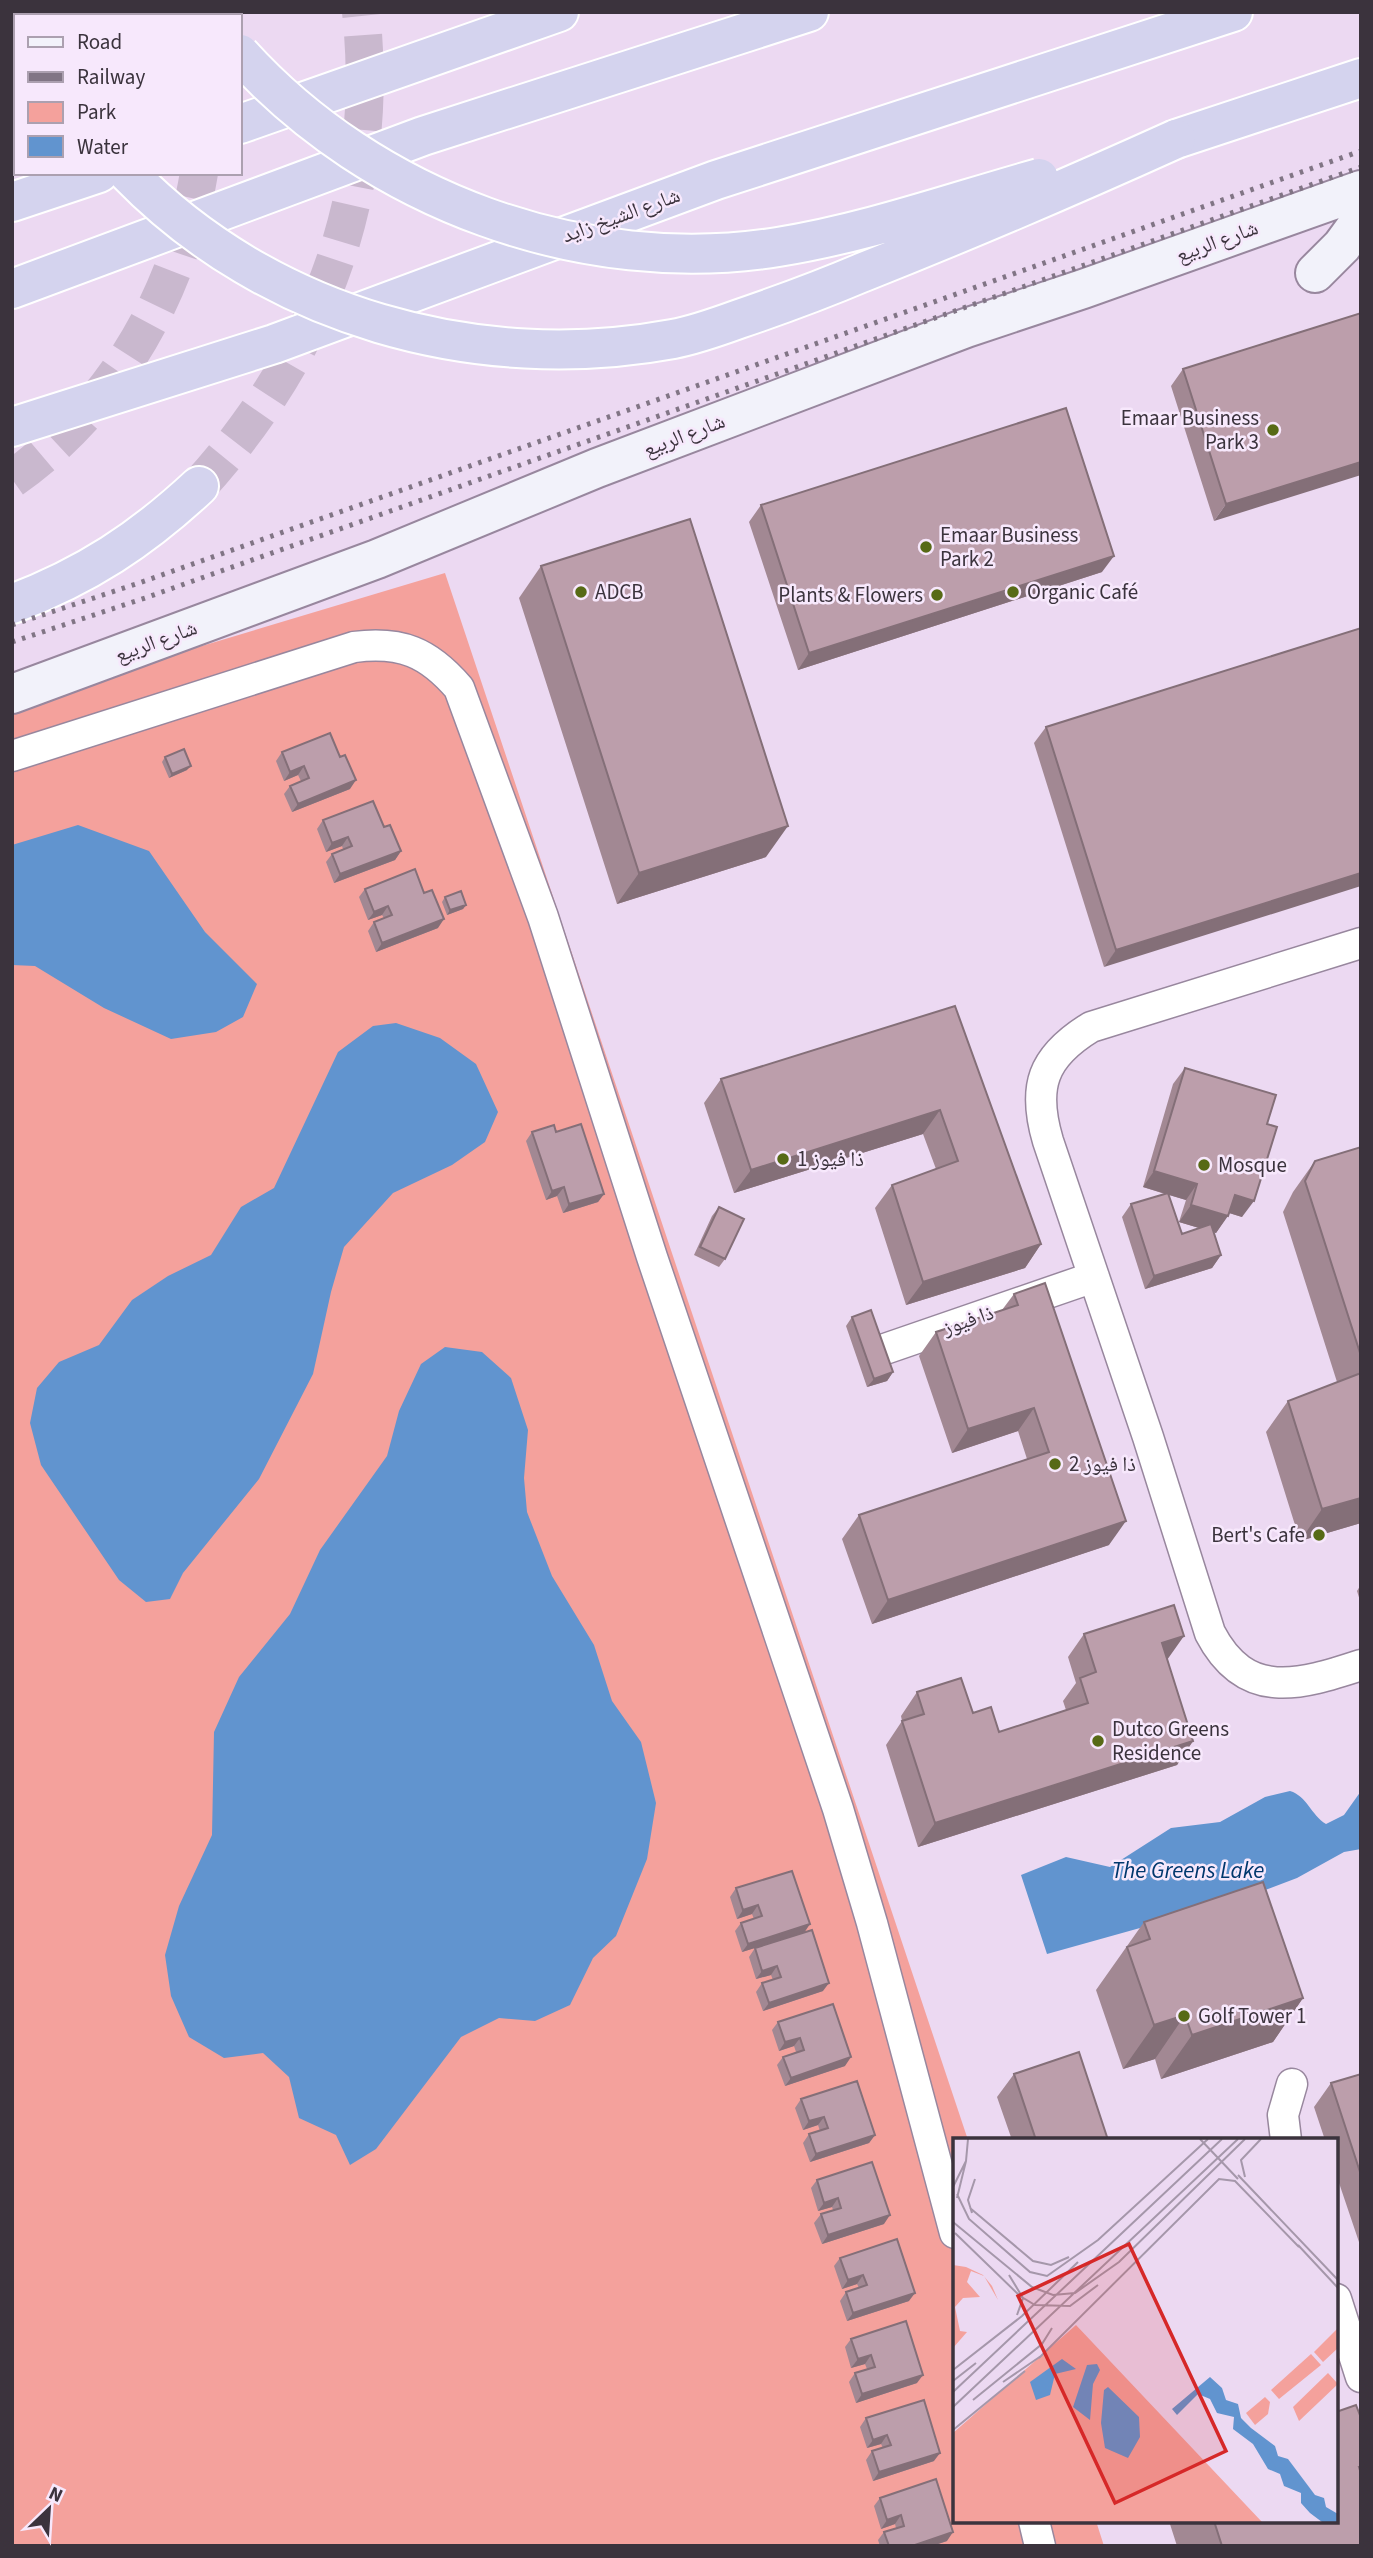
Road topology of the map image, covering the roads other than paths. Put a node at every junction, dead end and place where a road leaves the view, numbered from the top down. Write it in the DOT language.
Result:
graph roads {
  1 [pos="559,12"];
  2 [pos="809,12"];
  3 [pos="1233,12"];
  4 [pos="242,56"];
  5 [pos="1361,78"];
  6 [pos="242,123"];
  7 [pos="1176,139"];
  8 [pos="93,175"];
  9 [pos="130,175"];
  10 [pos="1361,190"];
  11 [pos="12,202"];
  12 [pos="1361,220"];
  13 [pos="1315,273"];
  14 [pos="12,289"];
  15 [pos="12,427"];
  16 [pos="199,486"];
  17 [pos="12,604"];
  18 [pos="12,694"];
  19 [pos="12,757"];
  20 [pos="1361,943"];
  21 [pos="1094,1277"];
  22 [pos="882,1350"];
  23 [pos="1361,1665"];
  24 [pos="1293,2084"];
  25 [pos="1286,2138"];
  26 [pos="953,2226"];
  27 [pos="1338,2306"];
  28 [pos="1361,2377"];
  29 [pos="1034,2523"];
  30 [pos="1040,2546"];
  1 -- 6 [label="highway"];
  2 -- 14 [label="highway"];
  3 -- 15 [label="highway, شارع الشيخ زايد"];
  4 -- 7 [label="highway, bridge"];
  5 -- 7 [label="highway"];
  7 -- 9 [label="highway, bridge"];
  8 -- 11 [label="highway"];
  10 -- 18 [label="main road, شارع الربيع"];
  12 -- 13 [label="main road"];
  16 -- 17 [label="highway"];
  19 -- 26 [label="street"];
  20 -- 21 [label="street"];
  21 -- 22 [label="street, ذا فيوز"];
  21 -- 23 [label="street"];
  24 -- 25 [label="street"];
  27 -- 28 [label="street"];
  29 -- 30 [label="street"];
}
